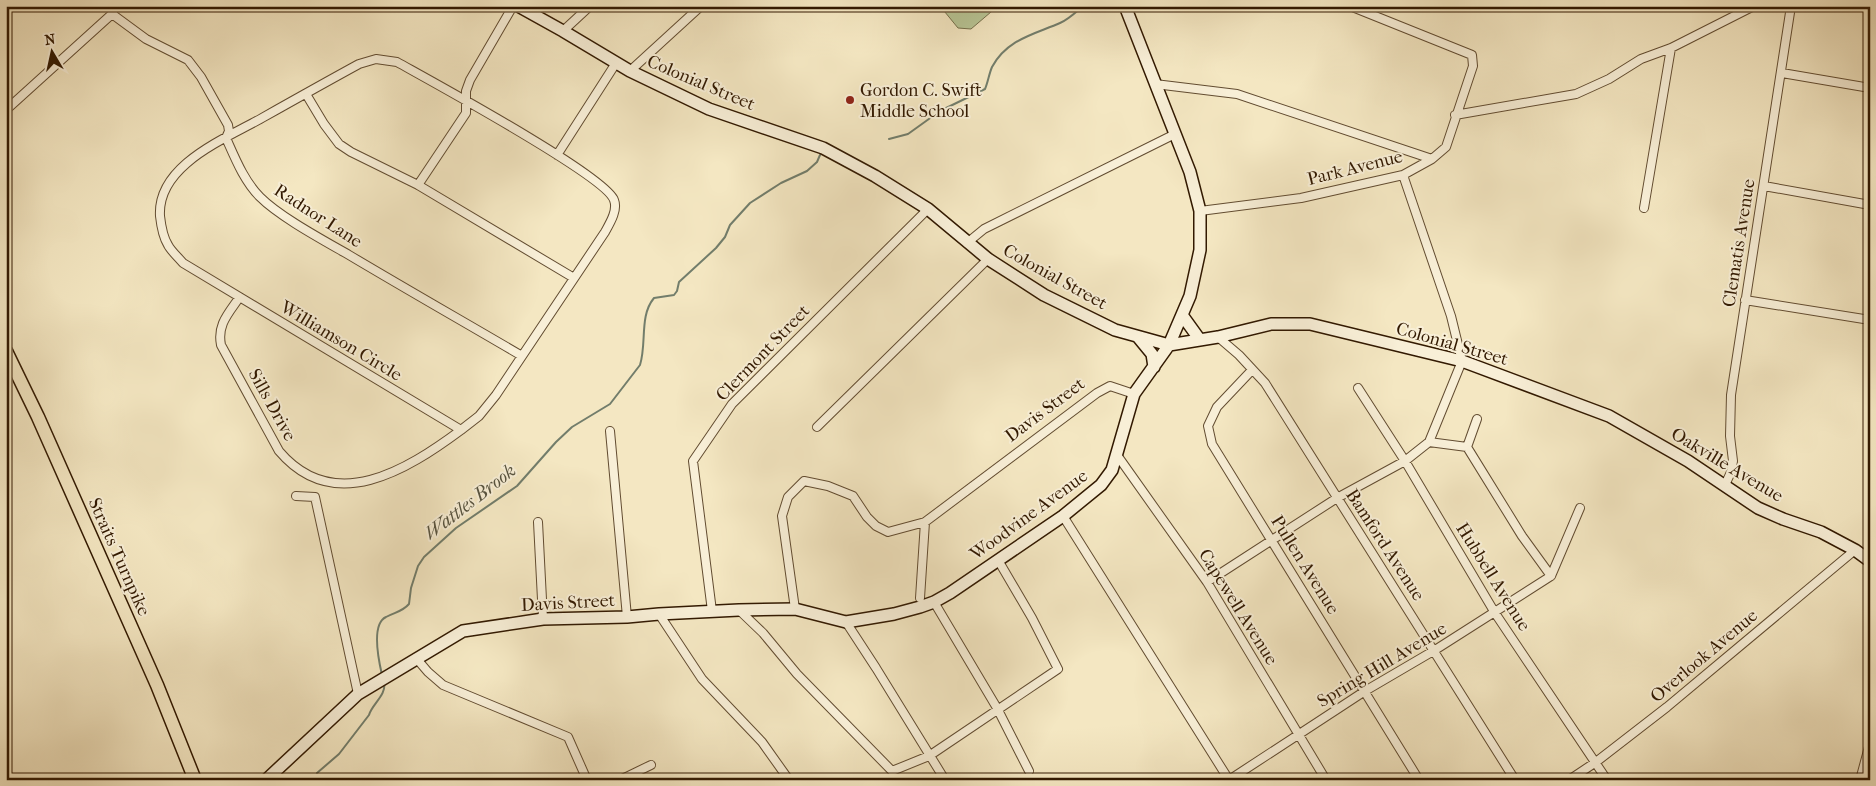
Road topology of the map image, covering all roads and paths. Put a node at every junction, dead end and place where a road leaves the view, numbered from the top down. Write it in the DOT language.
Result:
graph roads {
  1 [pos="513,6"];
  2 [pos="518,6"];
  3 [pos="590,6"];
  4 [pos="701,6"];
  5 [pos="1125,6"];
  6 [pos="1350,6"];
  7 [pos="1754,6"];
  8 [pos="1791,6"];
  9 [pos="114,10"];
  10 [pos="564,31"];
  11 [pos="1671,48"];
  12 [pos="616,63"];
  13 [pos="630,71"];
  14 [pos="1782,73"];
  15 [pos="1155,84"];
  16 [pos="1870,88"];
  17 [pos="306,94"];
  18 [pos="466,101"];
  19 [pos="6,110"];
  20 [pos="1455,115"];
  21 [pos="1175,134"];
  22 [pos="226,138"];
  23 [pos="557,155"];
  24 [pos="1432,160"];
  25 [pos="1403,175"];
  26 [pos="418,184"];
  27 [pos="1764,186"];
  28 [pos="1870,205"];
  29 [pos="1644,208"];
  30 [pos="928,209"];
  31 [pos="1200,212"];
  32 [pos="968,243"];
  33 [pos="988,259"];
  34 [pos="574,278"];
  35 [pos="239,298"];
  36 [pos="1745,300"];
  37 [pos="1182,315"];
  38 [pos="1870,320"];
  39 [pos="1138,337"];
  40 [pos="1218,337"];
  41 [pos="1200,340"];
  42 [pos="1169,345"];
  43 [pos="6,351"];
  44 [pos="522,356"];
  45 [pos="1462,361"];
  46 [pos="1154,367"];
  47 [pos="1252,370"];
  48 [pos="1358,388"];
  49 [pos="1134,394"];
  50 [pos="1566,399"];
  51 [pos="1478,419"];
  52 [pos="816,427"];
  53 [pos="461,430"];
  54 [pos="610,431"];
  55 [pos="1430,442"];
  56 [pos="1467,447"];
  57 [pos="1117,455"];
  58 [pos="1405,461"];
  59 [pos="1724,485"];
  60 [pos="296,496"];
  61 [pos="1337,498"];
  62 [pos="1580,508"];
  63 [pos="1063,516"];
  64 [pos="538,522"];
  65 [pos="925,522"];
  66 [pos="1272,540"];
  67 [pos="1855,550"];
  68 [pos="998,560"];
  69 [pos="1870,561"];
  70 [pos="1551,576"];
  71 [pos="1207,582"];
  72 [pos="934,602"];
  73 [pos="920,603"];
  74 [pos="795,609"];
  75 [pos="739,610"];
  76 [pos="712,611"];
  77 [pos="1495,613"];
  78 [pos="659,614"];
  79 [pos="628,618"];
  80 [pos="543,619"];
  81 [pos="846,622"];
  82 [pos="1435,650"];
  83 [pos="416,658"];
  84 [pos="362,691"];
  85 [pos="1365,691"];
  86 [pos="997,708"];
  87 [pos="1298,735"];
  88 [pos="1870,743"];
  89 [pos="930,756"];
  90 [pos="1596,762"];
  91 [pos="651,765"];
  92 [pos="1029,771"];
  93 [pos="195,780"];
  94 [pos="266,780"];
  95 [pos="587,780"];
  96 [pos="620,780"];
  97 [pos="789,780"];
  98 [pos="945,780"];
  99 [pos="1229,780"];
  100 [pos="1326,780"];
  101 [pos="1419,780"];
  102 [pos="1515,780"];
  103 [pos="1569,780"];
  104 [pos="1607,780"];
  105 [pos="1860,780"];
  1 -- 18 [label="street"];
  2 -- 10 [label="street, Colonial Street"];
  3 -- 10 [label="street"];
  4 -- 13 [label="street"];
  5 -- 15 [label="street"];
  6 -- 20 [label="street, Park Avenue"];
  7 -- 11 [label="street"];
  8 -- 14 [label="street, Clematis Avenue"];
  9 -- 19 [label="street"];
  9 -- 22 [label="street, Radnor Lane"];
  10 -- 12 [label="street, Colonial Street"];
  11 -- 20 [label="street"];
  11 -- 29 [label="street"];
  12 -- 13 [label="street, Colonial Street"];
  12 -- 23 [label="street"];
  13 -- 30 [label="street, Colonial Street"];
  14 -- 16 [label="street"];
  14 -- 27 [label="street, Clematis Avenue"];
  15 -- 21 [label="street"];
  15 -- 24 [label="street"];
  17 -- 18 [label="street, Williamson Circle"];
  17 -- 22 [label="street, Williamson Circle"];
  17 -- 26 [label="street"];
  18 -- 23 [label="street, Williamson Circle"];
  18 -- 26 [label="street"];
  20 -- 24 [label="street, Park Avenue"];
  21 -- 31 [label="street"];
  21 -- 32 [label="street"];
  22 -- 35 [label="street, Williamson Circle"];
  22 -- 44 [label="street, Radnor Lane"];
  23 -- 34 [label="street, Williamson Circle"];
  24 -- 25 [label="street, Park Avenue"];
  25 -- 31 [label="street, Park Avenue"];
  25 -- 45 [label="street"];
  26 -- 34 [label="street"];
  27 -- 28 [label="street"];
  27 -- 36 [label="street, Clematis Avenue"];
  30 -- 32 [label="street, Colonial Street"];
  30 -- 76 [label="street, Clermont Street"];
  31 -- 37 [label="street"];
  32 -- 33 [label="street, Colonial Street"];
  33 -- 39 [label="street, Colonial Street"];
  33 -- 52 [label="street"];
  34 -- 44 [label="street, Williamson Circle"];
  35 -- 53 [label="street, Williamson Circle"];
  35 -- 53 [label="street, Sills Drive"];
  36 -- 38 [label="street"];
  36 -- 59 [label="street, Clematis Avenue"];
  37 -- 41 [label="street"];
  37 -- 42 [label="street"];
  39 -- 42 [label="street, Colonial Street"];
  39 -- 46 [label="street"];
  40 -- 41 [label="street, Colonial Street"];
  40 -- 45 [label="street, Colonial Street"];
  40 -- 47 [label="street, Bamford Avenue"];
  41 -- 42 [label="street, Colonial Street"];
  42 -- 46 [label="street"];
  43 -- 93 [label="main road, Straits Turnpike"];
  44 -- 53 [label="street, Williamson Circle"];
  45 -- 50 [label="street, Colonial Street"];
  45 -- 55 [label="street"];
  46 -- 49 [label="street"];
  47 -- 61 [label="street, Bamford Avenue"];
  47 -- 66 [label="street, Pullen Avenue"];
  48 -- 58 [label="street, Hubbell Avenue"];
  49 -- 57 [label="street, Woodvine Avenue"];
  49 -- 65 [label="street, Davis Street"];
  50 -- 59 [label="street, Oakville Avenue"];
  51 -- 56 [label="street"];
  54 -- 79 [label="street"];
  55 -- 56 [label="street"];
  55 -- 58 [label="street"];
  56 -- 70 [label="street"];
  57 -- 63 [label="street, Woodvine Avenue"];
  57 -- 71 [label="street, Capewell Avenue"];
  58 -- 61 [label="street"];
  58 -- 77 [label="street, Hubbell Avenue"];
  59 -- 67 [label="street, Oakville Avenue"];
  60 -- 84 [label="street"];
  61 -- 66 [label="street"];
  61 -- 82 [label="street, Bamford Avenue"];
  62 -- 70 [label="street"];
  63 -- 68 [label="street, Woodvine Avenue"];
  63 -- 99 [label="street"];
  64 -- 80 [label="street"];
  65 -- 73 [label="street"];
  65 -- 74 [label="street"];
  66 -- 71 [label="street"];
  66 -- 85 [label="street, Pullen Avenue"];
  67 -- 69 [label="street, Oakville Avenue"];
  67 -- 90 [label="street, Overlook Avenue"];
  68 -- 72 [label="street, Woodvine Avenue"];
  68 -- 86 [label="street"];
  70 -- 77 [label="street, Spring Hill Avenue"];
  71 -- 87 [label="street, Capewell Avenue"];
  72 -- 73 [label="street, Woodvine Avenue"];
  72 -- 86 [label="street"];
  73 -- 81 [label="street, Davis Street"];
  74 -- 75 [label="street, Davis Street"];
  74 -- 81 [label="street, Davis Street"];
  75 -- 76 [label="street, Davis Street"];
  75 -- 89 [label="street"];
  76 -- 78 [label="street, Davis Street"];
  77 -- 82 [label="street, Spring Hill Avenue"];
  77 -- 90 [label="street, Hubbell Avenue"];
  78 -- 79 [label="street, Davis Street"];
  78 -- 97 [label="street"];
  79 -- 80 [label="street, Davis Street"];
  80 -- 83 [label="street, Davis Street"];
  81 -- 89 [label="street"];
  82 -- 85 [label="street, Spring Hill Avenue"];
  82 -- 102 [label="street, Bamford Avenue"];
  83 -- 84 [label="street, Davis Street"];
  83 -- 95 [label="street"];
  84 -- 94 [label="street, Davis Street"];
  85 -- 87 [label="street, Spring Hill Avenue"];
  85 -- 101 [label="street, Pullen Avenue"];
  86 -- 89 [label="street"];
  86 -- 92 [label="street"];
  87 -- 99 [label="street, Spring Hill Avenue"];
  87 -- 100 [label="street, Capewell Avenue"];
  88 -- 105 [label="street"];
  89 -- 98 [label="street"];
  90 -- 103 [label="street, Overlook Avenue"];
  90 -- 104 [label="street, Hubbell Avenue"];
  91 -- 96 [label="street"];
}
